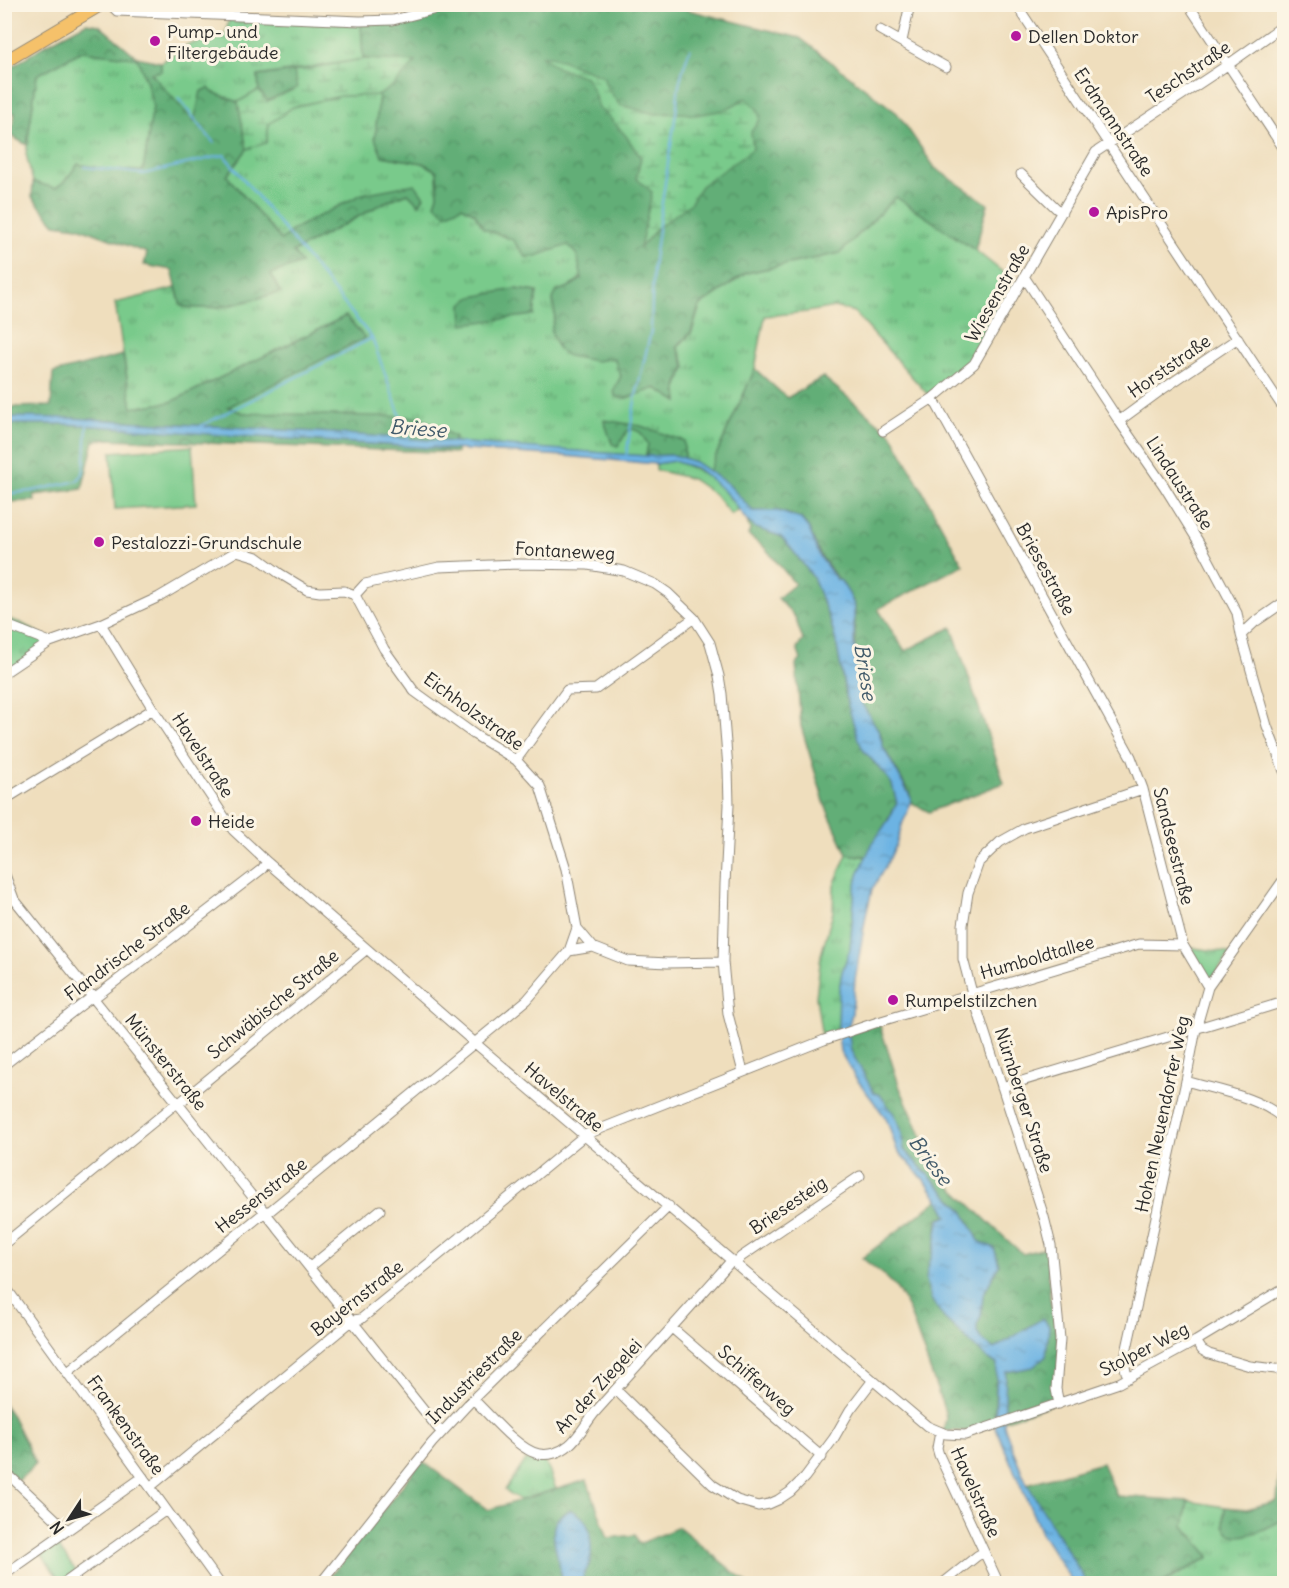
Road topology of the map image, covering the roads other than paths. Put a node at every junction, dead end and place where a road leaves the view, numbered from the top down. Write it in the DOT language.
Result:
graph roads {
  1 [pos="102,4"];
  2 [pos="110,4"];
  3 [pos="456,4"];
  4 [pos="910,4"];
  5 [pos="1016,4"];
  6 [pos="1188,4"];
  7 [pos="1284,26"];
  8 [pos="880,30"];
  9 [pos="902,41"];
  10 [pos="4,62"];
  11 [pos="1229,64"];
  12 [pos="946,68"];
  13 [pos="1109,144"];
  14 [pos="1284,149"];
  15 [pos="1021,174"];
  16 [pos="1062,212"];
  17 [pos="1025,278"];
  18 [pos="1238,338"];
  19 [pos="933,398"];
  20 [pos="1283,404"];
  21 [pos="1119,421"];
  22 [pos="883,431"];
  23 [pos="355,595"];
  24 [pos="1284,602"];
  25 [pos="694,618"];
  26 [pos="4,624"];
  27 [pos="101,624"];
  28 [pos="1241,635"];
  29 [pos="50,642"];
  30 [pos="4,673"];
  31 [pos="153,709"];
  32 [pos="1131,757"];
  33 [pos="516,760"];
  34 [pos="1284,771"];
  35 [pos="1143,789"];
  36 [pos="4,800"];
  37 [pos="267,862"];
  38 [pos="4,873"];
  39 [pos="1284,879"];
  40 [pos="577,928"];
  41 [pos="1183,945"];
  42 [pos="593,947"];
  43 [pos="366,948"];
  44 [pos="569,951"];
  45 [pos="723,962"];
  46 [pos="1208,987"];
  47 [pos="972,993"];
  48 [pos="93,996"];
  49 [pos="1284,1002"];
  50 [pos="1196,1029"];
  51 [pos="475,1043"];
  52 [pos="4,1065"];
  53 [pos="743,1072"];
  54 [pos="1186,1081"];
  55 [pos="1002,1087"];
  56 [pos="178,1104"];
  57 [pos="1284,1119"];
  58 [pos="585,1135"];
  59 [pos="860,1176"];
  60 [pos="669,1206"];
  61 [pos="380,1210"];
  62 [pos="265,1212"];
  63 [pos="4,1244"];
  64 [pos="734,1261"];
  65 [pos="310,1267"];
  66 [pos="4,1285"];
  67 [pos="1284,1288"];
  68 [pos="353,1320"];
  69 [pos="672,1328"];
  70 [pos="1196,1341"];
  71 [pos="1284,1370"];
  72 [pos="68,1372"];
  73 [pos="1129,1378"];
  74 [pos="873,1380"];
  75 [pos="616,1390"];
  76 [pos="473,1399"];
  77 [pos="1059,1404"];
  78 [pos="441,1432"];
  79 [pos="940,1432"];
  80 [pos="822,1457"];
  81 [pos="4,1478"];
  82 [pos="143,1478"];
  83 [pos="150,1487"];
  84 [pos="166,1510"];
  85 [pos="67,1530"];
  86 [pos="984,1552"];
  87 [pos="4,1575"];
  88 [pos="63,1584"];
  89 [pos="220,1584"];
  90 [pos="320,1584"];
  91 [pos="942,1584"];
  92 [pos="999,1584"];
  1 -- 10 [label="main road"];
  2 -- 3 [label="street"];
  4 -- 9 [label="street"];
  5 -- 13 [label="street, Erdmannstraße"];
  6 -- 11 [label="street"];
  7 -- 11 [label="street, Teschstraße"];
  8 -- 9 [label="street"];
  9 -- 12 [label="street"];
  11 -- 13 [label="street, Teschstraße"];
  11 -- 14 [label="street"];
  13 -- 16 [label="street, Wiesenstraße"];
  13 -- 18 [label="street, Erdmannstraße"];
  15 -- 16 [label="street"];
  16 -- 17 [label="street, Wiesenstraße"];
  17 -- 19 [label="street, Wiesenstraße"];
  17 -- 21 [label="street, Lindaustraße"];
  18 -- 20 [label="street, Erdmannstraße"];
  18 -- 21 [label="street, Horststraße"];
  19 -- 22 [label="street, Wiesenstraße"];
  19 -- 32 [label="street, Briesestraße"];
  21 -- 28 [label="street, Lindaustraße"];
  23 -- 25 [label="street, Fontaneweg"];
  23 -- 27 [label="street"];
  23 -- 33 [label="street, Eichholzstraße"];
  24 -- 28 [label="street"];
  25 -- 33 [label="street"];
  25 -- 45 [label="street, Fontaneweg"];
  26 -- 29 [label="street"];
  27 -- 29 [label="street"];
  27 -- 31 [label="street, Havelstraße"];
  28 -- 34 [label="street, Lindaustraße"];
  29 -- 30 [label="street"];
  31 -- 36 [label="street"];
  31 -- 37 [label="street, Havelstraße"];
  32 -- 35 [label="street, Sandseestraße"];
  33 -- 40 [label="street, Eichholzstraße"];
  35 -- 41 [label="street, Sandseestraße"];
  35 -- 47 [label="street, Nürnberger Straße"];
  37 -- 43 [label="street, Havelstraße"];
  37 -- 48 [label="street, Flandrische Straße"];
  38 -- 48 [label="street, Münsterstraße"];
  39 -- 46 [label="street, Hohen Neuendorfer Weg"];
  40 -- 42 [label="street, Eichholzstraße"];
  40 -- 44 [label="street, Eichholzstraße"];
  41 -- 46 [label="street"];
  41 -- 47 [label="street, Humboldtallee"];
  42 -- 44 [label="street"];
  42 -- 45 [label="street, Eichholzstraße"];
  43 -- 51 [label="street, Havelstraße"];
  43 -- 56 [label="street, Schwäbische Straße"];
  44 -- 51 [label="street, Eichholzstraße"];
  45 -- 53 [label="street, Fontaneweg"];
  46 -- 50 [label="street, Hohen Neuendorfer Weg"];
  47 -- 53 [label="street, Humboldtallee"];
  47 -- 55 [label="street, Nürnberger Straße"];
  48 -- 52 [label="street, Flandrische Straße"];
  48 -- 56 [label="street, Münsterstraße"];
  49 -- 50 [label="street"];
  50 -- 54 [label="street, Hohen Neuendorfer Weg"];
  50 -- 55 [label="street"];
  51 -- 58 [label="street, Havelstraße"];
  51 -- 62 [label="street, Hessenstraße"];
  53 -- 58 [label="street"];
  54 -- 57 [label="street"];
  54 -- 73 [label="street, Hohen Neuendorfer Weg"];
  55 -- 77 [label="street, Nürnberger Straße"];
  56 -- 62 [label="street, Münsterstraße"];
  56 -- 63 [label="street, Schwäbische Straße"];
  58 -- 60 [label="street, Havelstraße"];
  58 -- 68 [label="street, Bayernstraße"];
  59 -- 64 [label="street, Briesesteig"];
  60 -- 64 [label="street, Havelstraße"];
  60 -- 76 [label="street, Industriestraße"];
  61 -- 65 [label="street"];
  62 -- 65 [label="street, Münsterstraße"];
  62 -- 72 [label="street, Hessenstraße"];
  64 -- 69 [label="street, An der Ziegelei"];
  64 -- 74 [label="street, Havelstraße"];
  65 -- 68 [label="street, Münsterstraße"];
  66 -- 72 [label="street, Frankenstraße"];
  67 -- 70 [label="street, Stolper Weg"];
  68 -- 78 [label="street, Münsterstraße"];
  68 -- 83 [label="street, Bayernstraße"];
  69 -- 75 [label="street, An der Ziegelei"];
  69 -- 80 [label="street, Schifferweg"];
  70 -- 71 [label="street"];
  70 -- 73 [label="street, Stolper Weg"];
  72 -- 82 [label="street, Frankenstraße"];
  73 -- 77 [label="street, Stolper Weg"];
  74 -- 79 [label="street, Havelstraße"];
  74 -- 80 [label="street"];
  75 -- 76 [label="street, An der Ziegelei"];
  75 -- 80 [label="street"];
  76 -- 78 [label="street, Industriestraße"];
  77 -- 79 [label="street, Stolper Weg"];
  78 -- 90 [label="street, Industriestraße"];
  79 -- 86 [label="street, Havelstraße"];
  81 -- 85 [label="street"];
  82 -- 83 [label="street, Frankenstraße"];
  82 -- 85 [label="street"];
  83 -- 84 [label="street, Frankenstraße"];
  84 -- 88 [label="street"];
  84 -- 89 [label="street, Frankenstraße"];
  85 -- 87 [label="street"];
  86 -- 91 [label="street"];
  86 -- 92 [label="street, Havelstraße"];
}
